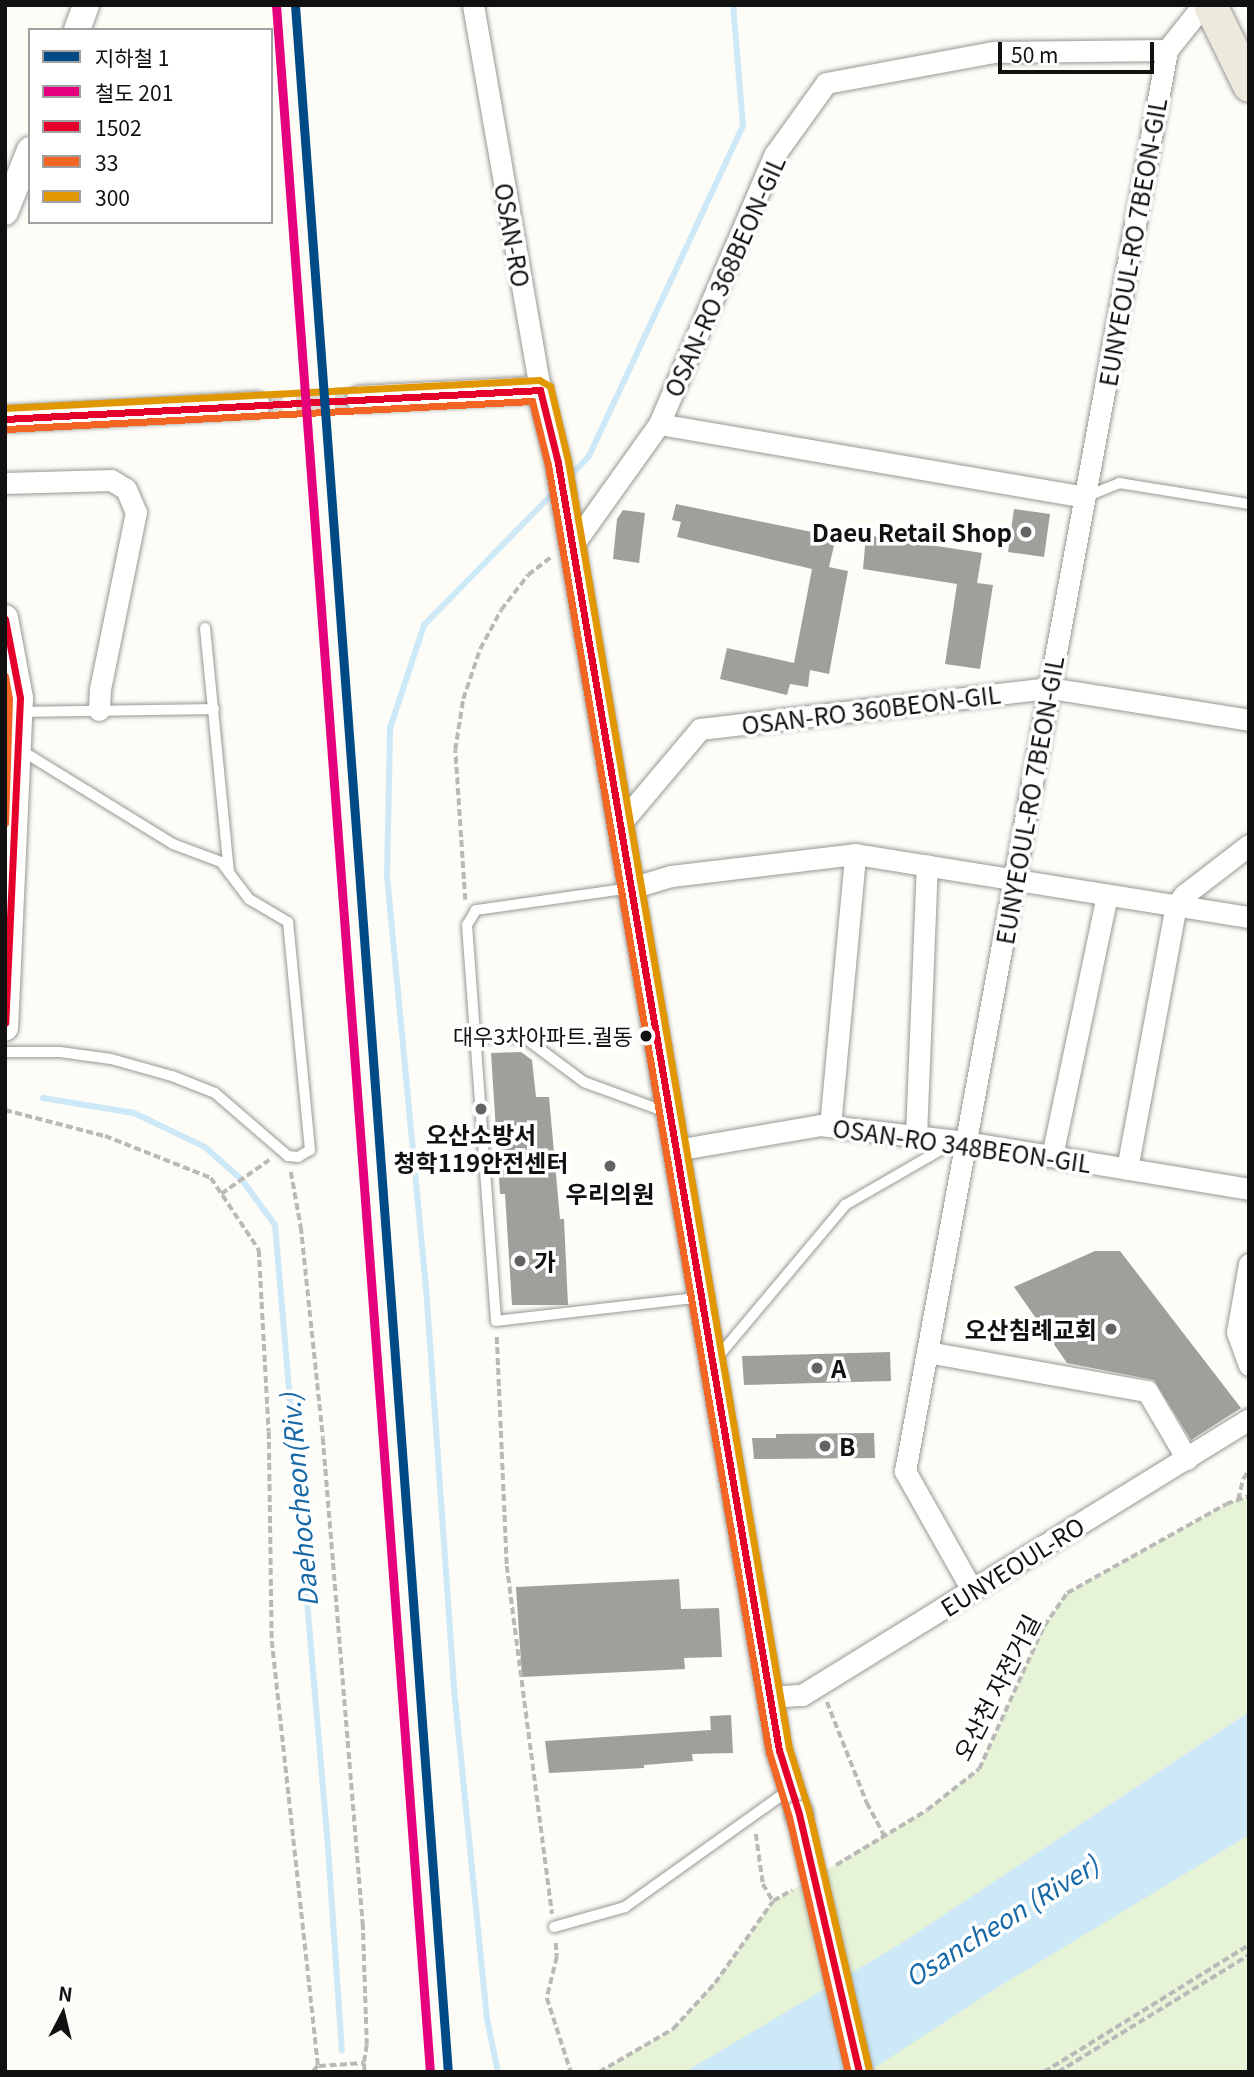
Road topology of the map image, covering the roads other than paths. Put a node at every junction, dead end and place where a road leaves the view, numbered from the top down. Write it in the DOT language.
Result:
graph roads {
  1 [pos="86,5"];
  2 [pos="473,5"];
  3 [pos="1203,5"];
  4 [pos="1210,5"];
  5 [pos="78,28"];
  6 [pos="1167,50"];
  7 [pos="1249,85"];
  8 [pos="28,155"];
  9 [pos="5,212"];
  10 [pos="540,390"];
  11 [pos="360,398"];
  12 [pos="257,405"];
  13 [pos="5,419"];
  14 [pos="659,425"];
  15 [pos="5,483"];
  16 [pos="1085,497"];
  17 [pos="1249,505"];
  18 [pos="570,534"];
  19 [pos="5,618"];
  20 [pos="205,628"];
  21 [pos="1050,688"];
  22 [pos="214,709"];
  23 [pos="99,710"];
  24 [pos="20,712"];
  25 [pos="1249,720"];
  26 [pos="12,747"];
  27 [pos="620,824"];
  28 [pos="1249,845"];
  29 [pos="855,854"];
  30 [pos="927,865"];
  31 [pos="229,873"];
  32 [pos="1015,878"];
  33 [pos="631,888"];
  34 [pos="1107,895"];
  35 [pos="9,904"];
  36 [pos="1176,905"];
  37 [pos="1249,917"];
  38 [pos="5,1028"];
  39 [pos="475,1037"];
  40 [pos="5,1052"];
  41 [pos="670,1113"];
  42 [pos="830,1126"];
  43 [pos="916,1136"];
  44 [pos="961,1141"];
  45 [pos="676,1150"];
  46 [pos="1052,1156"];
  47 [pos="1127,1169"];
  48 [pos="1249,1189"];
  49 [pos="1249,1264"];
  50 [pos="702,1297"];
  51 [pos="927,1352"];
  52 [pos="713,1362"];
  53 [pos="1249,1365"];
  54 [pos="1249,1419"];
  55 [pos="1187,1459"];
  56 [pos="972,1590"];
  57 [pos="770,1697"];
  58 [pos="791,1788"];
  59 [pos="554,1927"];
  60 [pos="859,2072"];
  1 -- 5 [label="street"];
  2 -- 10 [label="street, OSAN-RO"];
  3 -- 6 [label="street, EUNYEOUL-RO 7BEON-GIL"];
  4 -- 7 [label="main road"];
  6 -- 14 [label="street, OSAN-RO 368BEON-GIL"];
  6 -- 16 [label="street, EUNYEOUL-RO 7BEON-GIL"];
  8 -- 9 [label="street"];
  10 -- 11 [label="street"];
  10 -- 18 [label="street, OSAN-RO"];
  12 -- 13 [label="street"];
  14 -- 16 [label="street"];
  14 -- 18 [label="street, OSAN-RO 368BEON-GIL"];
  15 -- 23 [label="street"];
  16 -- 17 [label="lane"];
  16 -- 21 [label="street, EUNYEOUL-RO 7BEON-GIL"];
  18 -- 27 [label="street"];
  19 -- 24 [label="street"];
  20 -- 22 [label="lane"];
  21 -- 25 [label="street, OSAN-RO 360BEON-GIL"];
  21 -- 27 [label="street, OSAN-RO 360BEON-GIL"];
  21 -- 32 [label="street, EUNYEOUL-RO 7BEON-GIL"];
  22 -- 23 [label="lane"];
  22 -- 31 [label="lane"];
  23 -- 24 [label="lane"];
  24 -- 26 [label="street"];
  26 -- 31 [label="lane"];
  26 -- 35 [label="street"];
  27 -- 33 [label="street"];
  28 -- 36 [label="street"];
  29 -- 30 [label="street"];
  29 -- 33 [label="street"];
  29 -- 42 [label="street"];
  30 -- 32 [label="street"];
  30 -- 43 [label="street"];
  31 -- 40 [label="lane"];
  32 -- 34 [label="street"];
  32 -- 44 [label="street, EUNYEOUL-RO 7BEON-GIL"];
  33 -- 39 [label="lane"];
  33 -- 41 [label="street"];
  34 -- 36 [label="street"];
  34 -- 46 [label="street"];
  35 -- 38 [label="street"];
  36 -- 37 [label="street"];
  36 -- 47 [label="street"];
  39 -- 41 [label="lane"];
  39 -- 50 [label="lane"];
  41 -- 45 [label="street"];
  42 -- 43 [label="street, OSAN-RO 348BEON-GIL"];
  42 -- 45 [label="street, OSAN-RO 348BEON-GIL"];
  43 -- 44 [label="street, OSAN-RO 348BEON-GIL"];
  44 -- 46 [label="street, OSAN-RO 348BEON-GIL"];
  44 -- 51 [label="street, EUNYEOUL-RO 7BEON-GIL"];
  44 -- 52 [label="lane"];
  45 -- 50 [label="street"];
  46 -- 47 [label="street, OSAN-RO 348BEON-GIL"];
  47 -- 48 [label="street, OSAN-RO 348BEON-GIL"];
  49 -- 53 [label="street"];
  50 -- 52 [label="street"];
  51 -- 55 [label="street"];
  51 -- 56 [label="street, EUNYEOUL-RO 7BEON-GIL"];
  52 -- 57 [label="street"];
  54 -- 55 [label="street, EUNYEOUL-RO"];
  55 -- 56 [label="street, EUNYEOUL-RO"];
  56 -- 57 [label="street, EUNYEOUL-RO"];
  57 -- 58 [label="street"];
  58 -- 59 [label="lane"];
  58 -- 60 [label="street, bridge"];
}
